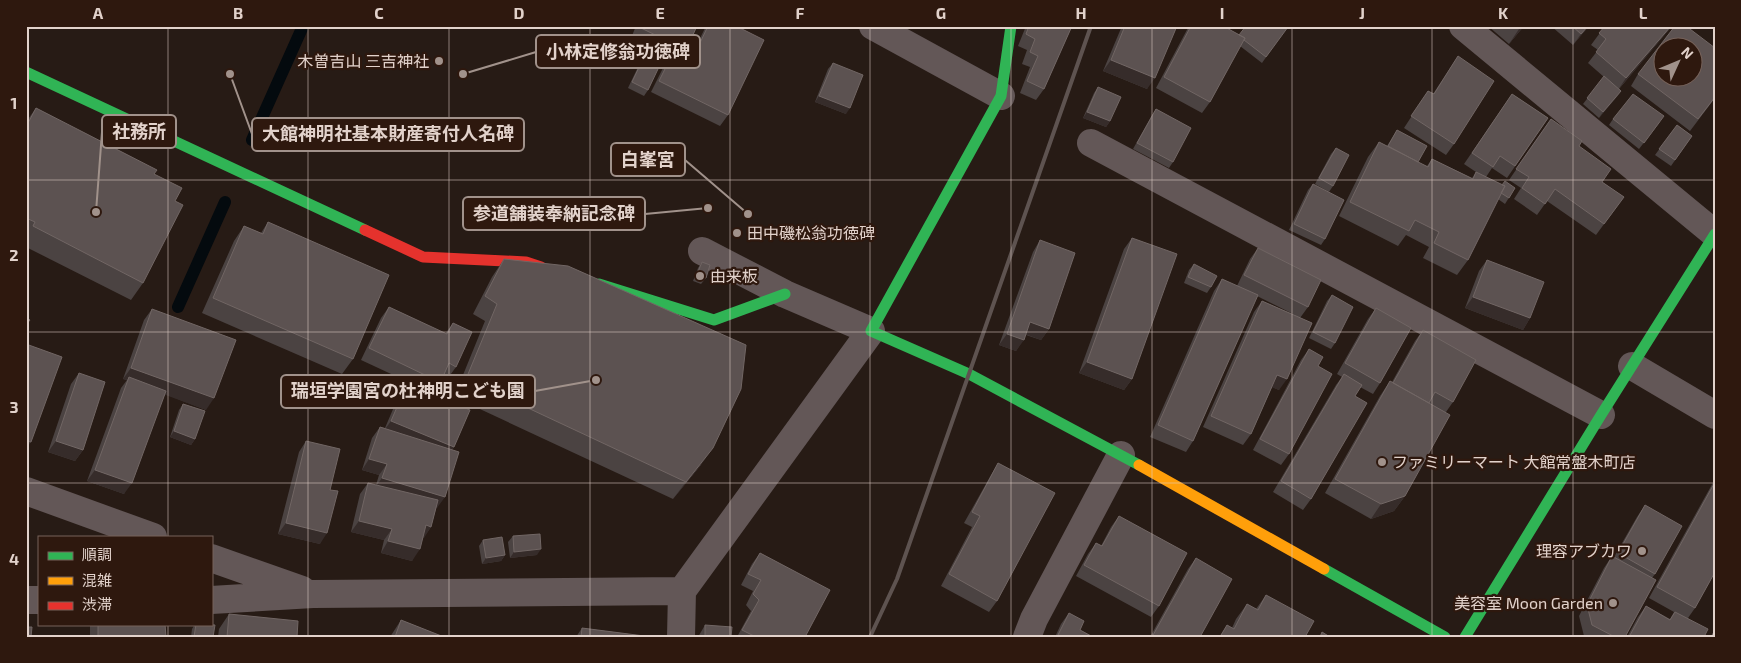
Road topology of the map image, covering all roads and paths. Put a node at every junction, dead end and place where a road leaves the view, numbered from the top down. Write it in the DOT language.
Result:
graph roads {
  1 [pos="873,26"];
  2 [pos="1011,26"];
  3 [pos="1463,26"];
  4 [pos="26,72"];
  5 [pos="1001,96"];
  6 [pos="1091,143"];
  7 [pos="1715,234"];
  8 [pos="702,251"];
  9 [pos="554,271"];
  10 [pos="592,282"];
  11 [pos="785,294"];
  12 [pos="871,331"];
  13 [pos="1632,366"];
  14 [pos="1601,415"];
  15 [pos="1715,415"];
  16 [pos="1121,455"];
  17 [pos="26,491"];
  18 [pos="150,536"];
  19 [pos="212,558"];
  20 [pos="682,591"];
  21 [pos="313,594"];
  22 [pos="212,600"];
  23 [pos="681,637"];
  24 [pos="1027,637"];
  25 [pos="1445,637"];
  26 [pos="1465,637"];
  1 -- 5 [label="street"];
  2 -- 5 [label="street"];
  3 -- 7 [label="street"];
  4 -- 9 [label="street"];
  5 -- 12 [label="street"];
  6 -- 14 [label="street"];
  7 -- 13 [label="street"];
  8 -- 11 [label="street"];
  10 -- 11 [label="street"];
  11 -- 12 [label="street"];
  12 -- 16 [label="street"];
  12 -- 20 [label="street"];
  13 -- 14 [label="street"];
  13 -- 15 [label="street"];
  14 -- 26 [label="street"];
  16 -- 24 [label="street"];
  16 -- 25 [label="street"];
  17 -- 18 [label="street"];
  19 -- 21 [label="street"];
  20 -- 21 [label="street"];
  20 -- 23 [label="street"];
  21 -- 22 [label="street"];
}
